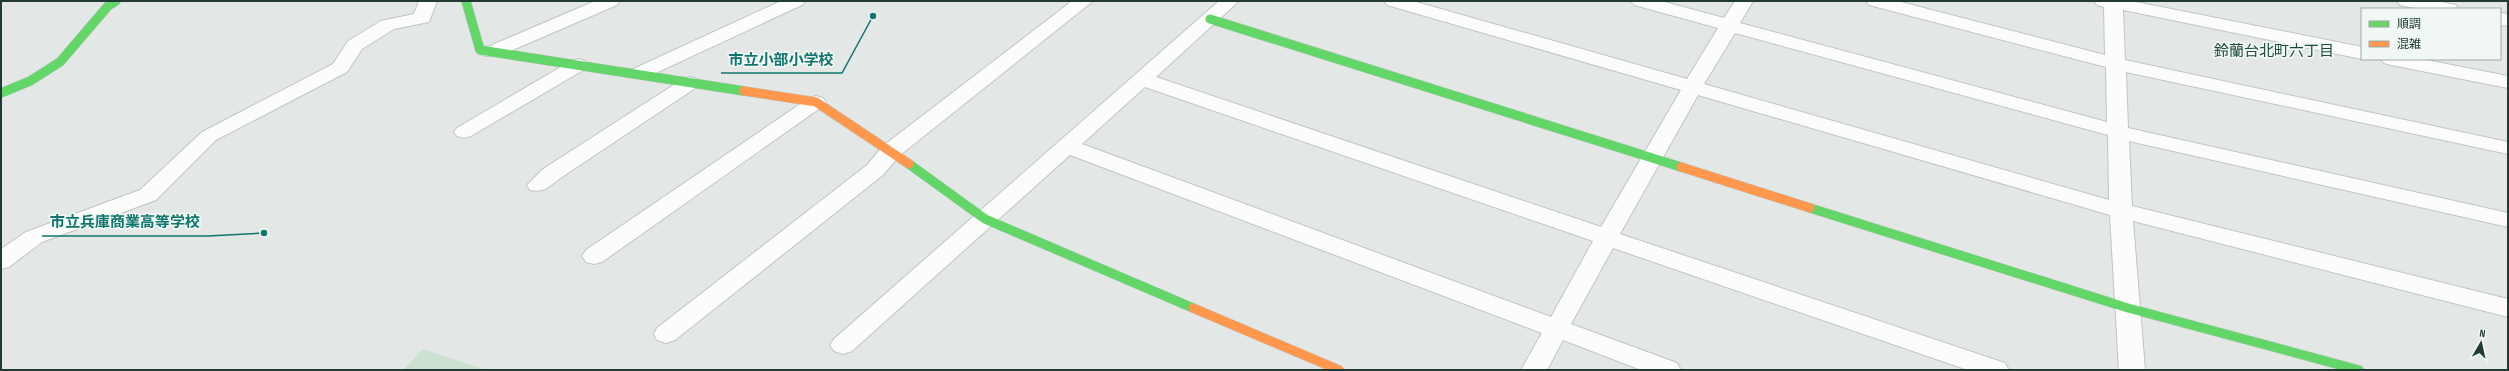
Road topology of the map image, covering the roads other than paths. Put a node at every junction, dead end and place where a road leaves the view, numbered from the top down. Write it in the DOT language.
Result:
graph roads {
  1 [pos="116,1"];
  2 [pos="428,1"];
  3 [pos="466,1"];
  4 [pos="611,1"];
  5 [pos="796,1"];
  6 [pos="1084,1"];
  7 [pos="1230,1"];
  8 [pos="1394,1"];
  9 [pos="1640,1"];
  10 [pos="1744,1"];
  11 [pos="1875,1"];
  12 [pos="2406,1"];
  13 [pos="2110,2"];
  14 [pos="2444,8"];
  15 [pos="1210,19"];
  16 [pos="1729,25"];
  17 [pos="492,52"];
  18 [pos="2361,53"];
  19 [pos="2396,60"];
  20 [pos="2117,64"];
  21 [pos="578,65"];
  22 [pos="638,74"];
  23 [pos="1141,79"];
  24 [pos="690,82"];
  25 [pos="2508,82"];
  26 [pos="1692,87"];
  27 [pos="1,93"];
  28 [pos="816,102"];
  29 [pos="464,132"];
  30 [pos="2119,132"];
  31 [pos="1067,146"];
  32 [pos="2508,148"];
  33 [pos="891,151"];
  34 [pos="1650,159"];
  35 [pos="538,185"];
  36 [pos="2121,211"];
  37 [pos="985,219"];
  38 [pos="2508,220"];
  39 [pos="1606,237"];
  40 [pos="594,256"];
  41 [pos="1,261"];
  42 [pos="2128,308"];
  43 [pos="2508,308"];
  44 [pos="1557,328"];
  45 [pos="666,334"];
  46 [pos="843,345"];
  47 [pos="1339,370"];
  48 [pos="1534,370"];
  49 [pos="1668,370"];
  50 [pos="1996,370"];
  51 [pos="2132,370"];
  52 [pos="2359,370"];
  1 -- 27 [label="street"];
  2 -- 41 [label="street"];
  3 -- 17 [label="street"];
  4 -- 17 [label="street"];
  5 -- 22 [label="street"];
  6 -- 33 [label="street"];
  7 -- 15 [label="street"];
  8 -- 26 [label="street"];
  9 -- 16 [label="street"];
  10 -- 16 [label="street"];
  11 -- 20 [label="street"];
  12 -- 14 [label="street"];
  13 -- 18 [label="street"];
  13 -- 20 [label="street"];
  15 -- 23 [label="street"];
  15 -- 34 [label="street"];
  16 -- 26 [label="street"];
  16 -- 30 [label="street"];
  17 -- 21 [label="street"];
  19 -- 25 [label="street"];
  20 -- 30 [label="street"];
  20 -- 32 [label="street"];
  21 -- 22 [label="street"];
  21 -- 29 [label="street"];
  22 -- 24 [label="street"];
  23 -- 31 [label="street"];
  23 -- 39 [label="street"];
  24 -- 28 [label="street"];
  24 -- 35 [label="street"];
  26 -- 34 [label="street"];
  26 -- 36 [label="street"];
  28 -- 33 [label="street"];
  28 -- 40 [label="street"];
  30 -- 36 [label="street"];
  30 -- 38 [label="street"];
  31 -- 37 [label="street"];
  31 -- 44 [label="street"];
  33 -- 37 [label="street"];
  33 -- 45 [label="street"];
  34 -- 39 [label="street"];
  34 -- 42 [label="street"];
  36 -- 42 [label="street"];
  36 -- 43 [label="street"];
  37 -- 46 [label="street"];
  37 -- 47 [label="street"];
  39 -- 44 [label="street"];
  39 -- 50 [label="street"];
  42 -- 51 [label="street"];
  42 -- 52 [label="street"];
  44 -- 48 [label="street"];
  44 -- 49 [label="street"];
}
